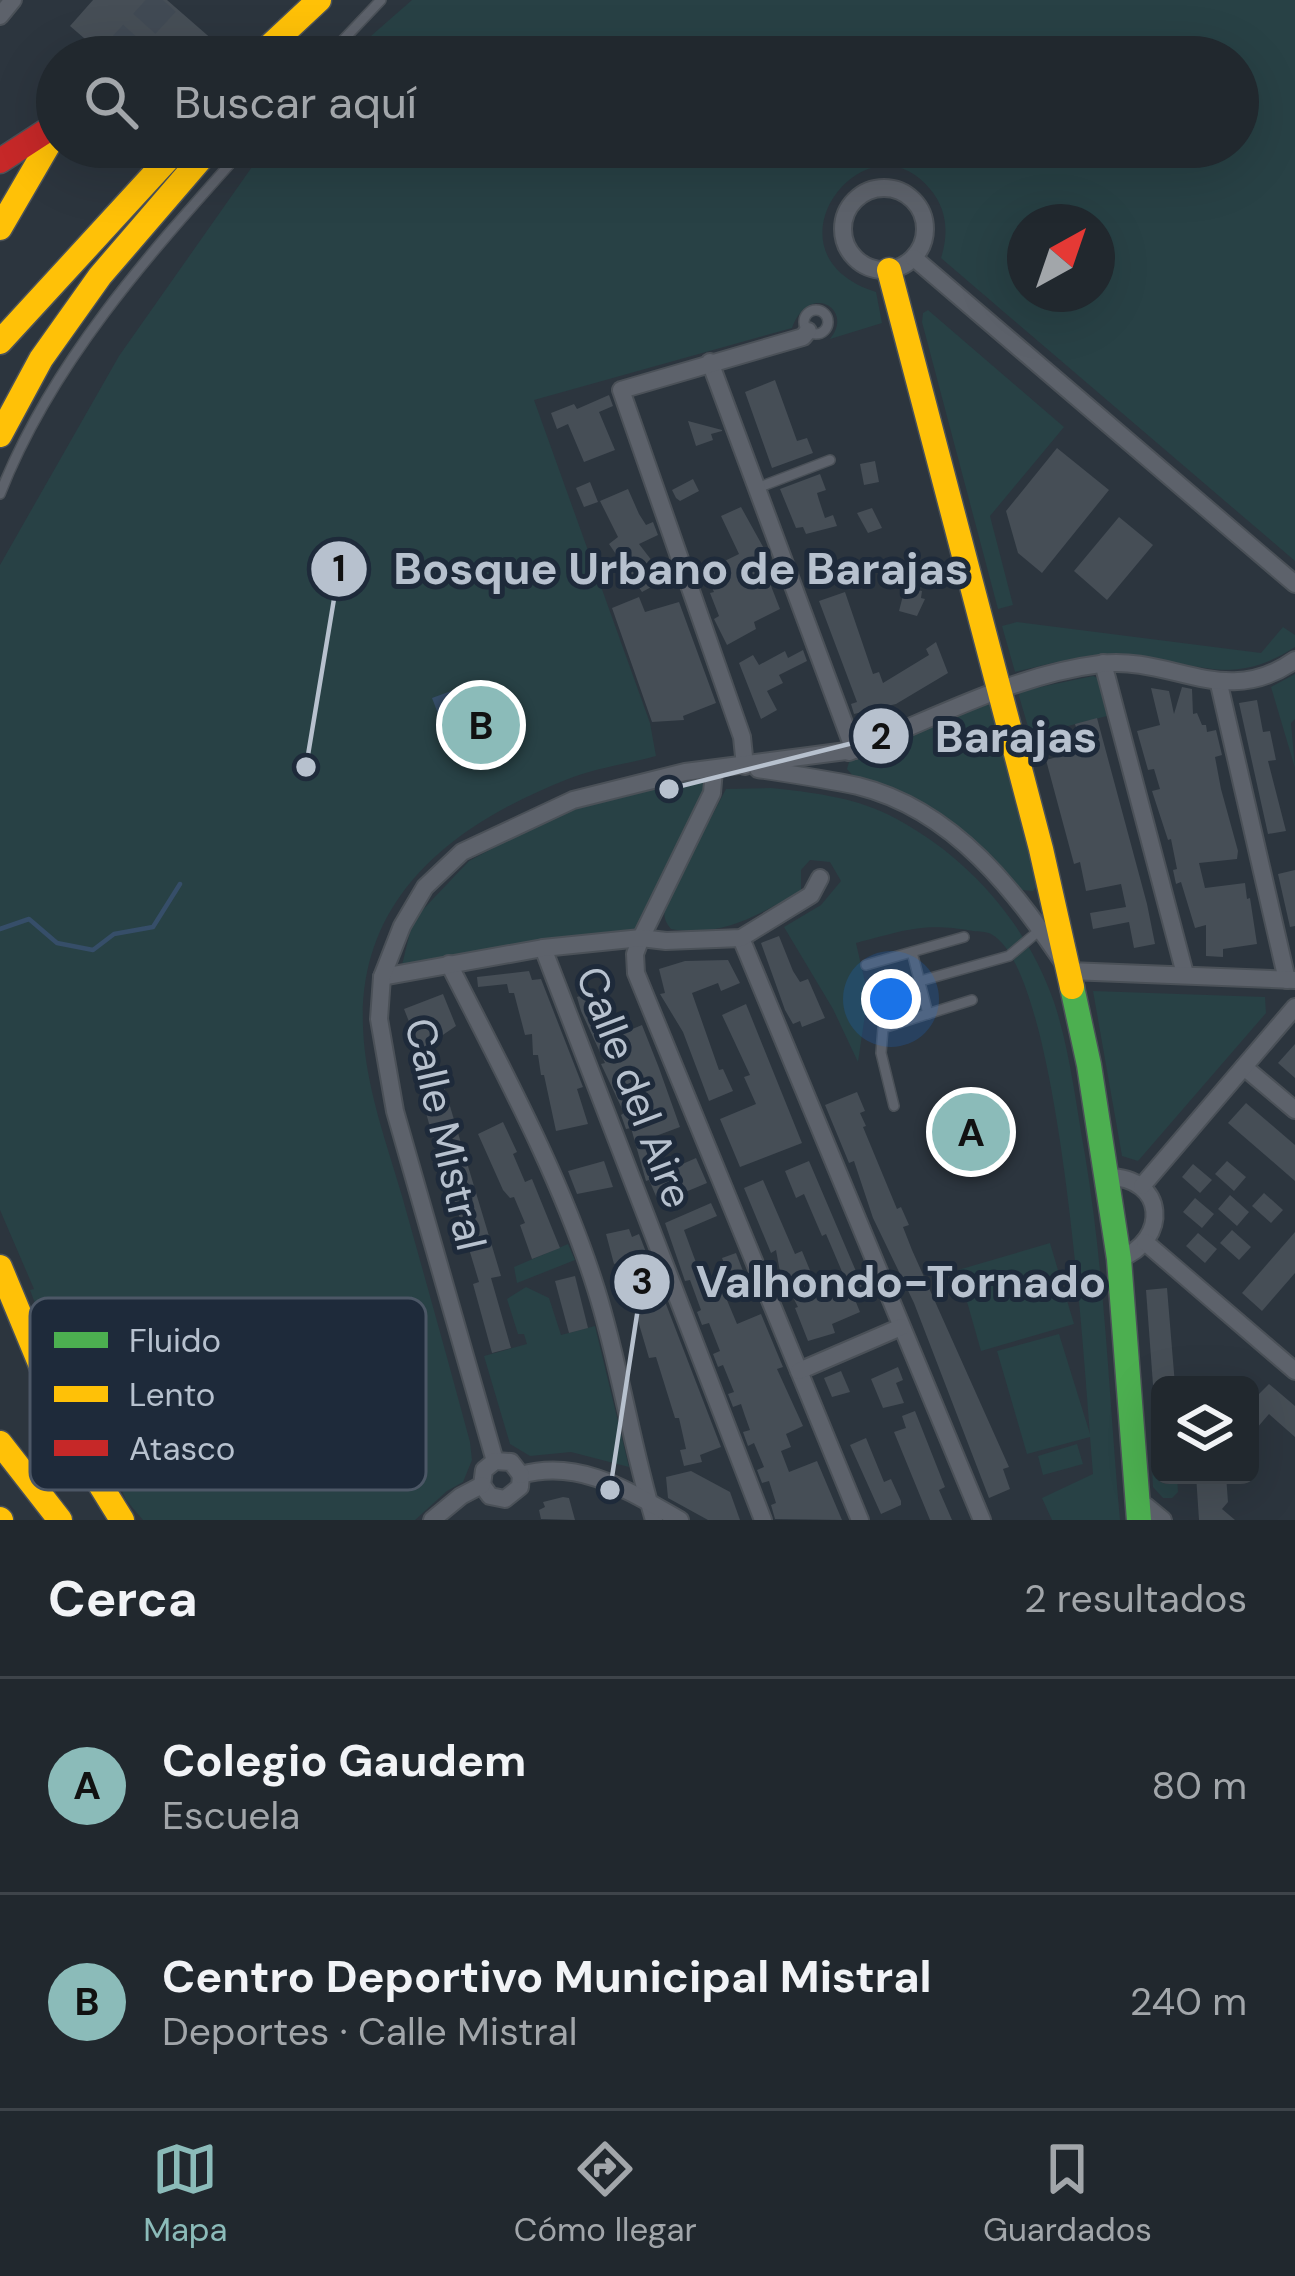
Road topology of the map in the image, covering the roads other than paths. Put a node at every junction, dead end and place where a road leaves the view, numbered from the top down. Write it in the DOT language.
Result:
graph roads {
  1 [pos="13,0"];
  2 [pos="324,0"];
  3 [pos="381,0"];
  4 [pos="0,16"];
  5 [pos="282,36"];
  6 [pos="300,36"];
  7 [pos="347,36"];
  8 [pos="36,140"];
  9 [pos="0,161"];
  10 [pos="36,164"];
  11 [pos="160,168"];
  12 [pos="193,168"];
  13 [pos="227,168"];
  14 [pos="0,228"];
  15 [pos="914,258"];
  16 [pos="890,270"];
  17 [pos="808,331"];
  18 [pos="0,342"];
  19 [pos="710,362"];
  20 [pos="0,435"];
  21 [pos="830,460"];
  22 [pos="757,488"];
  23 [pos="0,494"];
  24 [pos="1295,584"];
  25 [pos="1295,660"];
  26 [pos="1103,663"];
  27 [pos="1219,684"];
  28 [pos="998,692"];
  29 [pos="854,750"];
  30 [pos="792,757"];
  31 [pos="813,765"];
  32 [pos="745,766"];
  33 [pos="714,770"];
  34 [pos="778,772"];
  35 [pos="848,780"];
  36 [pos="820,878"];
  37 [pos="1041,929"];
  38 [pos="964,937"];
  39 [pos="640,938"];
  40 [pos="740,938"];
  41 [pos="543,948"];
  42 [pos="912,952"];
  43 [pos="449,964"];
  44 [pos="866,965"];
  45 [pos="1070,970"];
  46 [pos="1185,974"];
  47 [pos="382,976"];
  48 [pos="1291,980"];
  49 [pos="919,981"];
  50 [pos="874,994"];
  51 [pos="972,1000"];
  52 [pos="1295,1007"];
  53 [pos="928,1013"];
  54 [pos="1244,1067"];
  55 [pos="894,1106"];
  56 [pos="1295,1110"];
  57 [pos="1108,1177"];
  58 [pos="1142,1186"];
  59 [pos="1145,1242"];
  60 [pos="1119,1259"];
  61 [pos="0,1267"];
  62 [pos="901,1328"];
  63 [pos="30,1339"];
  64 [pos="799,1371"];
  65 [pos="1295,1371"];
  66 [pos="0,1443"];
  67 [pos="495,1461"];
  68 [pos="0,1474"];
  69 [pos="520,1475"];
  70 [pos="30,1482"];
  71 [pos="482,1485"];
  72 [pos="37,1490"];
  73 [pos="103,1490"];
  74 [pos="505,1499"];
  75 [pos="651,1511"];
  76 [pos="1138,1513"];
  77 [pos="40,1520"];
  78 [pos="60,1520"];
  79 [pos="122,1520"];
  80 [pos="432,1520"];
  81 [pos="512,1520"];
  82 [pos="680,1520"];
  83 [pos="763,1520"];
  84 [pos="860,1520"];
  85 [pos="982,1520"];
  86 [pos="1163,1520"];
  1 -- 4 [label="street"];
  2 -- 5 [label="main road"];
  2 -- 6 [label="main road"];
  3 -- 7 [label="lane"];
  8 -- 9 [label="main road"];
  10 -- 14 [label="main road"];
  11 -- 18 [label="main road"];
  12 -- 20 [label="main road"];
  13 -- 23 [label="lane"];
  15 -- 16 [label="street"];
  15 -- 16 [label="street"];
  15 -- 24 [label="street"];
  16 -- 28 [label="main road"];
  17 -- 19 [label="street"];
  19 -- 22 [label="street"];
  19 -- 32 [label="street"];
  21 -- 22 [label="lane"];
  22 -- 29 [label="street"];
  25 -- 27 [label="street"];
  26 -- 27 [label="street"];
  26 -- 28 [label="street"];
  26 -- 46 [label="street"];
  27 -- 48 [label="street"];
  28 -- 29 [label="street"];
  28 -- 45 [label="main road"];
  29 -- 30 [label="street"];
  29 -- 31 [label="street"];
  29 -- 35 [label="street"];
  30 -- 31 [label="street"];
  30 -- 32 [label="street"];
  31 -- 34 [label="street"];
  31 -- 35 [label="street"];
  32 -- 33 [label="street, Calle Mistral"];
  32 -- 34 [label="street"];
  33 -- 39 [label="street"];
  33 -- 47 [label="street, Calle Mistral"];
  34 -- 35 [label="street"];
  35 -- 37 [label="street"];
  36 -- 40 [label="street"];
  37 -- 45 [label="street"];
  37 -- 49 [label="lane"];
  38 -- 42 [label="lane"];
  39 -- 40 [label="street"];
  39 -- 41 [label="street"];
  39 -- 64 [label="street"];
  40 -- 62 [label="street"];
  41 -- 43 [label="street"];
  41 -- 83 [label="street, Calle del Aire"];
  42 -- 44 [label="lane"];
  42 -- 49 [label="lane"];
  43 -- 47 [label="street"];
  43 -- 75 [label="street"];
  45 -- 46 [label="street"];
  45 -- 57 [label="main road"];
  46 -- 48 [label="street"];
  47 -- 67 [label="street, Calle Mistral"];
  49 -- 50 [label="lane"];
  49 -- 53 [label="lane"];
  51 -- 53 [label="lane"];
  52 -- 54 [label="street"];
  53 -- 55 [label="lane"];
  54 -- 56 [label="street"];
  54 -- 58 [label="street"];
  57 -- 58 [label="street"];
  57 -- 60 [label="main road"];
  58 -- 59 [label="street"];
  59 -- 60 [label="street"];
  59 -- 65 [label="street"];
  60 -- 76 [label="main road"];
  61 -- 63 [label="main road"];
  62 -- 64 [label="street"];
  62 -- 85 [label="street"];
  64 -- 84 [label="street"];
  66 -- 70 [label="main road"];
  67 -- 69 [label="street"];
  67 -- 71 [label="street"];
  68 -- 77 [label="main road"];
  69 -- 74 [label="street"];
  69 -- 75 [label="street"];
  71 -- 74 [label="street"];
  71 -- 80 [label="street"];
  72 -- 78 [label="main road"];
  73 -- 79 [label="main road"];
  74 -- 81 [label="street"];
  75 -- 82 [label="street"];
  76 -- 86 [label="street"];
}
